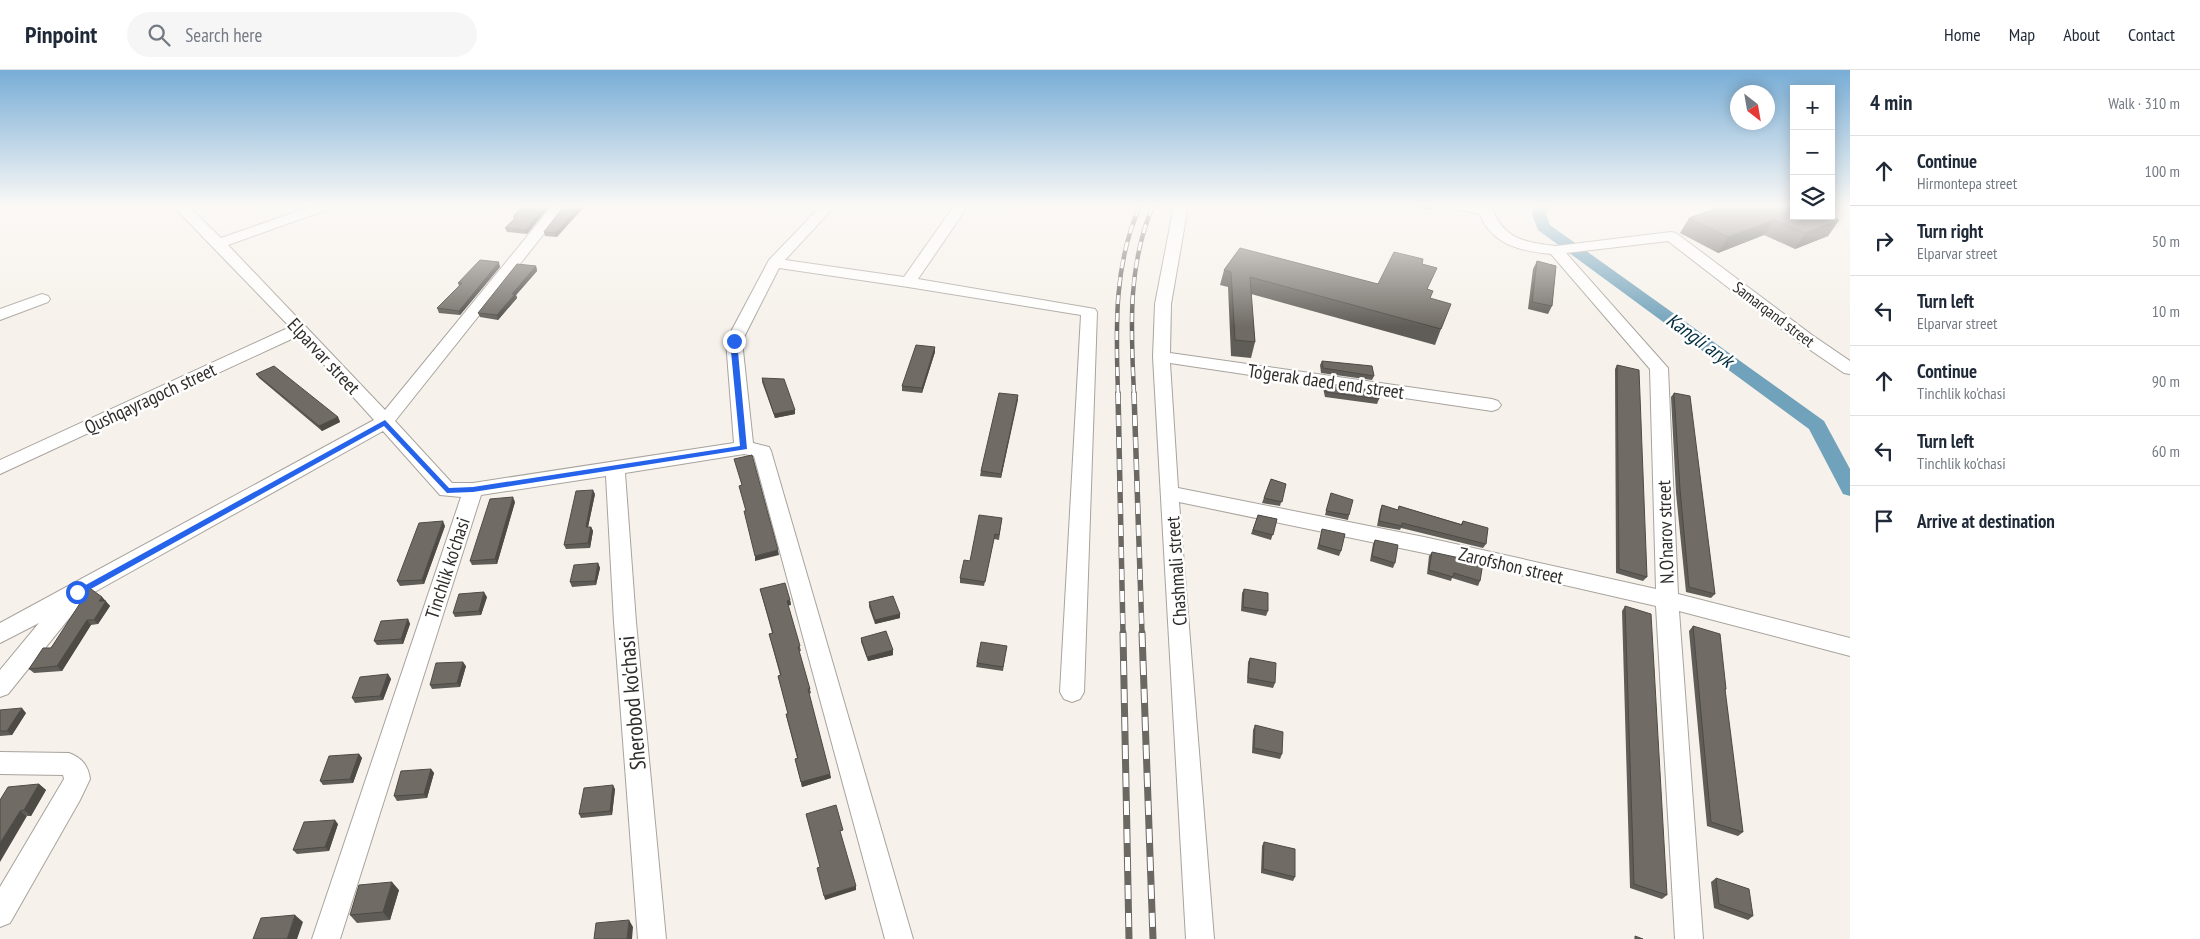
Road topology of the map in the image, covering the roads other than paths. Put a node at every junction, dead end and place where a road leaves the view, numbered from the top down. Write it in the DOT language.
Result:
graph roads {
  1 [pos="222,247"];
  2 [pos="526,247"];
  3 [pos="790,247"];
  4 [pos="933,247"];
  5 [pos="1174,247"];
  6 [pos="1524,247"];
  7 [pos="1578,247"];
  8 [pos="1685,247"];
  9 [pos="1556,250"];
  10 [pos="774,263"];
  11 [pos="908,282"];
  12 [pos="42,299"];
  13 [pos="0,315"];
  14 [pos="300,329"];
  15 [pos="1161,357"];
  16 [pos="1850,369"];
  17 [pos="1492,405"];
  18 [pos="385,422"];
  19 [pos="744,448"];
  20 [pos="0,468"];
  21 [pos="615,468"];
  22 [pos="473,490"];
  23 [pos="1170,493"];
  24 [pos="77,592"];
  25 [pos="1667,600"];
  26 [pos="0,634"];
  27 [pos="1850,647"];
  28 [pos="0,687"];
  29 [pos="1072,692"];
  30 [pos="0,763"];
  31 [pos="0,913"];
  32 [pos="326,939"];
  33 [pos="652,939"];
  34 [pos="899,939"];
  35 [pos="1200,939"];
  36 [pos="1689,939"];
  1 -- 14 [label="street, Elparvar street"];
  2 -- 18 [label="street"];
  3 -- 10 [label="street"];
  4 -- 11 [label="street"];
  5 -- 15 [label="street, Chashmali street"];
  6 -- 9 [label="street"];
  7 -- 9 [label="street, Samarqand street"];
  8 -- 16 [label="street, Samarqand street"];
  9 -- 25 [label="street, N.O'narov street"];
  10 -- 11 [label="street"];
  10 -- 19 [label="street"];
  11 -- 29 [label="street"];
  12 -- 13 [label="street"];
  14 -- 18 [label="street, Elparvar street"];
  14 -- 20 [label="street, Qushqayragoch street"];
  15 -- 17 [label="street, To'gerak daed end street"];
  15 -- 23 [label="street, Chashmali street"];
  18 -- 22 [label="street, Elparvar street"];
  18 -- 24 [label="street"];
  19 -- 21 [label="street"];
  19 -- 34 [label="street"];
  21 -- 22 [label="street"];
  21 -- 33 [label="street, Sherobod ko'chasi"];
  22 -- 32 [label="street, Tinchlik ko'chasi"];
  23 -- 25 [label="street, Zarofshon street"];
  23 -- 35 [label="street, Chashmali street"];
  24 -- 26 [label="street"];
  24 -- 28 [label="street"];
  25 -- 27 [label="street, Zarofshon street"];
  25 -- 36 [label="street, N.O'narov street"];
  30 -- 31 [label="street"];
}
